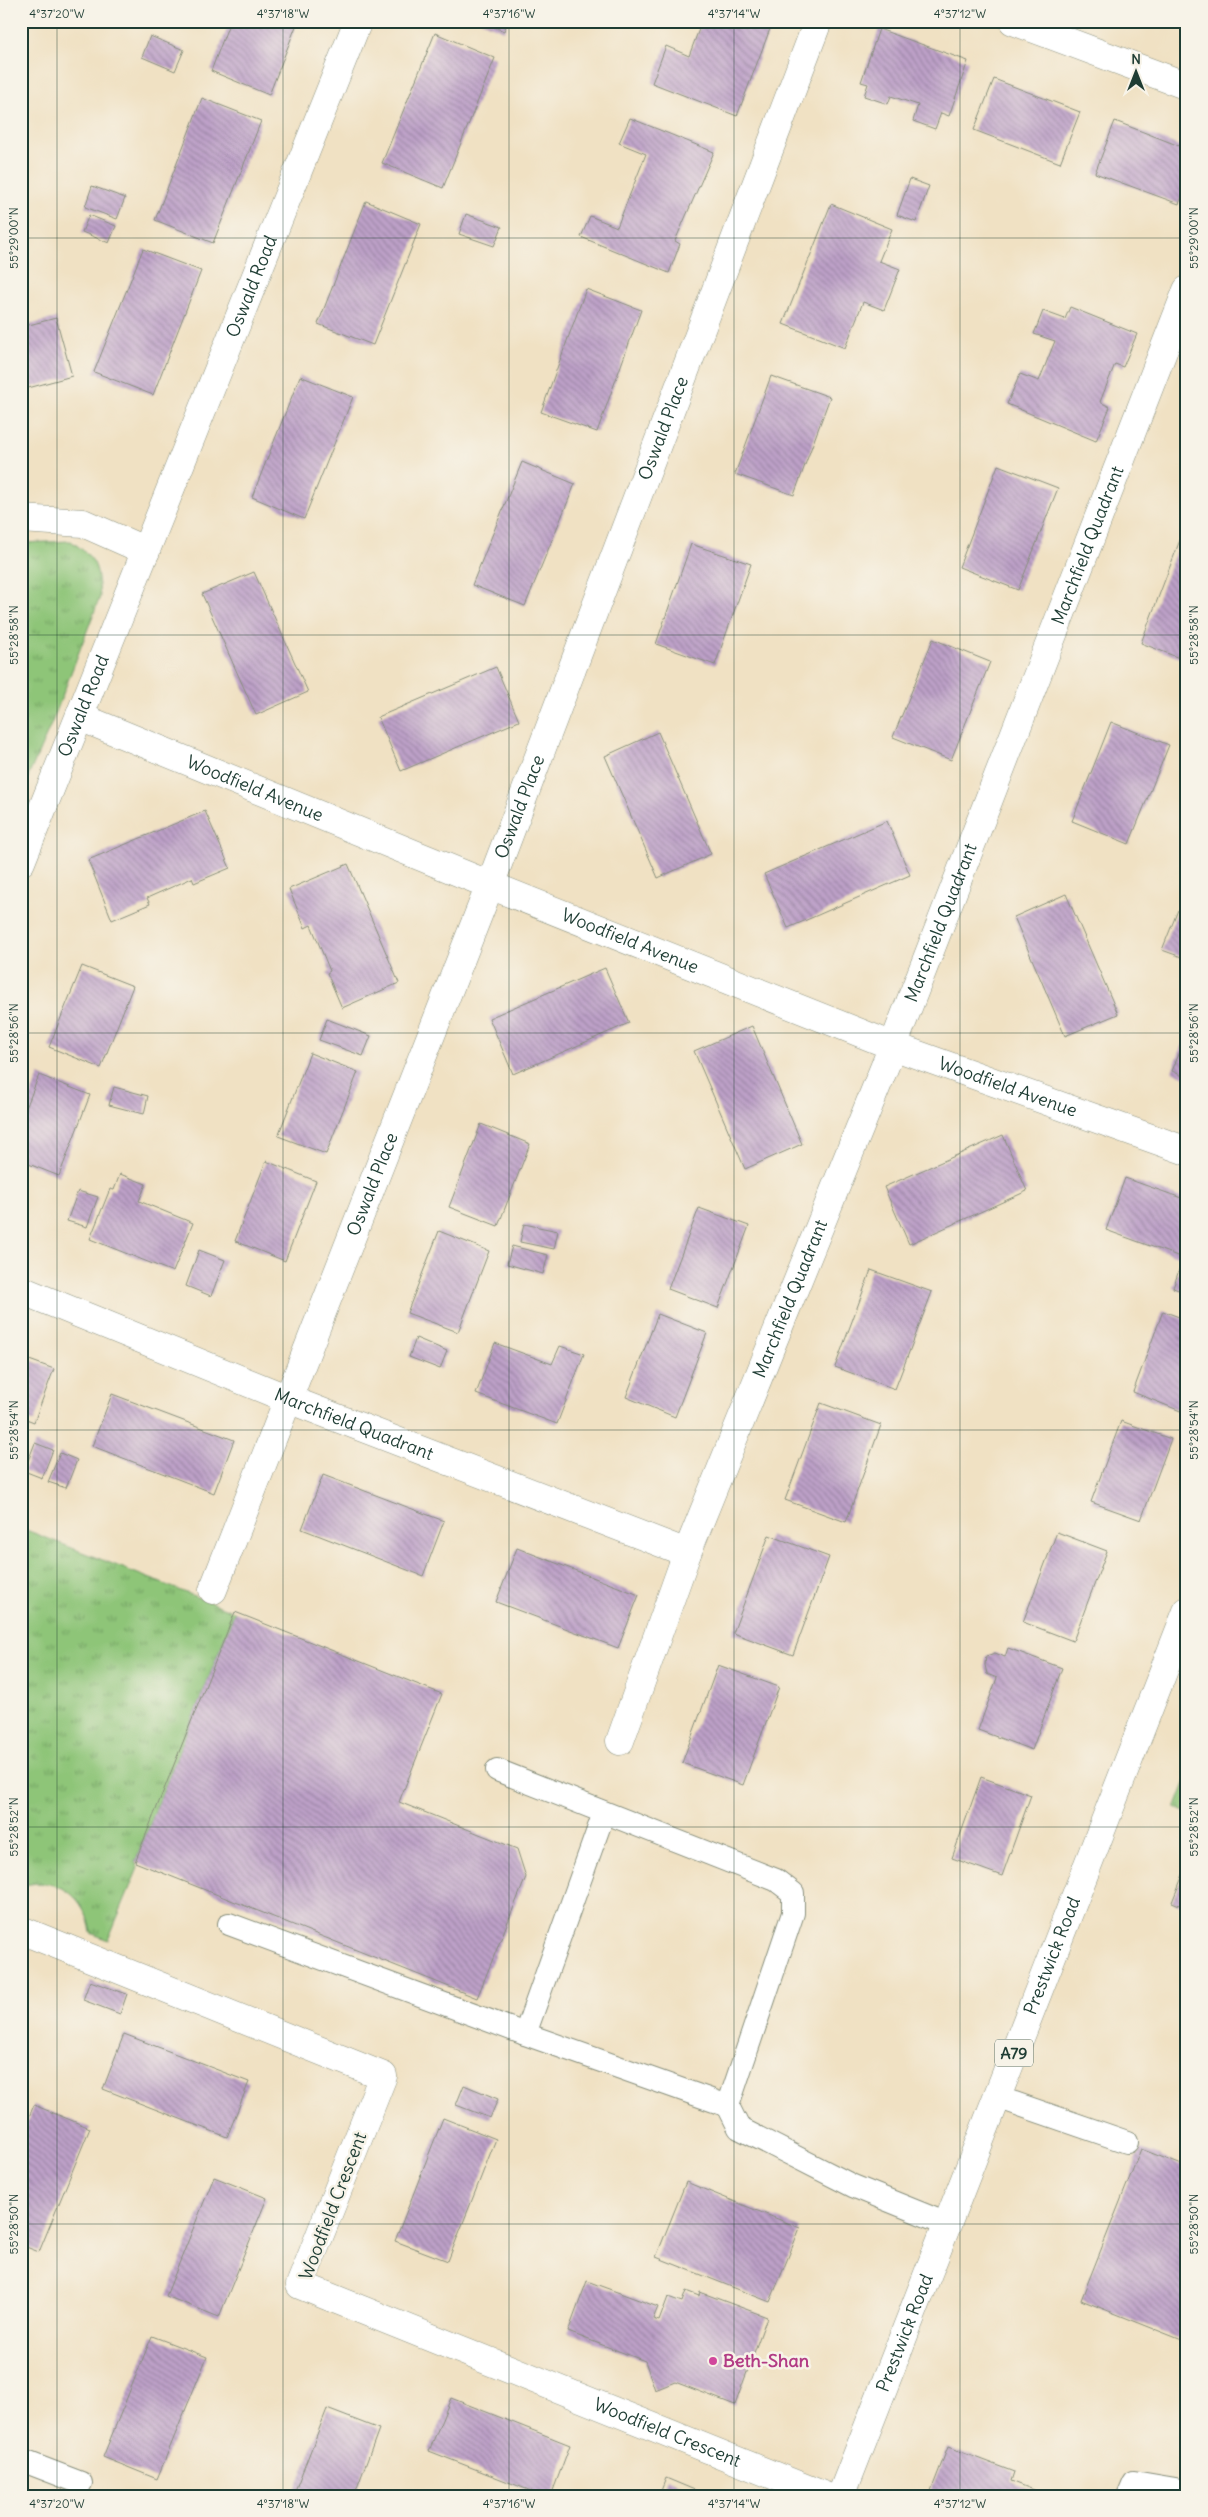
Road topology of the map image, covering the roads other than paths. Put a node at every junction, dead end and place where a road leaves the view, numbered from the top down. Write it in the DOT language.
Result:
graph roads {
  1 [pos="358,21"];
  2 [pos="818,21"];
  3 [pos="1013,21"];
  4 [pos="1187,86"];
  5 [pos="1187,290"];
  6 [pos="21,520"];
  7 [pos="146,551"];
  8 [pos="80,717"];
  9 [pos="21,862"];
  10 [pos="490,885"];
  11 [pos="893,1046"];
  12 [pos="1187,1151"];
  13 [pos="21,1290"];
  14 [pos="288,1400"];
  15 [pos="687,1553"];
  16 [pos="213,1590"];
  17 [pos="1187,1611"];
  18 [pos="620,1741"];
  19 [pos="497,1770"];
  20 [pos="604,1813"];
  21 [pos="229,1924"];
  22 [pos="21,1930"];
  23 [pos="525,2034"];
  24 [pos="996,2097"];
  25 [pos="728,2106"];
  26 [pos="1127,2142"];
  27 [pos="947,2224"];
  28 [pos="21,2460"];
  29 [pos="81,2483"];
  30 [pos="1187,2491"];
  31 [pos="825,2496"];
  32 [pos="841,2496"];
  33 [pos="1128,2496"];
  1 -- 7 [label="street, Oswald Road"];
  2 -- 10 [label="street, Oswald Place"];
  3 -- 4 [label="street"];
  5 -- 11 [label="street, Marchfield Quadrant"];
  6 -- 7 [label="street"];
  7 -- 8 [label="street, Oswald Road"];
  8 -- 9 [label="street, Oswald Road"];
  8 -- 10 [label="street, Woodfield Avenue"];
  10 -- 11 [label="street, Woodfield Avenue"];
  10 -- 14 [label="street, Oswald Place"];
  11 -- 12 [label="street, Woodfield Avenue"];
  11 -- 15 [label="street, Marchfield Quadrant"];
  13 -- 14 [label="street, Marchfield Quadrant"];
  14 -- 15 [label="street, Marchfield Quadrant"];
  14 -- 16 [label="street, Oswald Place"];
  15 -- 18 [label="street, Marchfield Quadrant"];
  17 -- 24 [label="street, Prestwick Road / A79"];
  19 -- 20 [label="lane"];
  20 -- 23 [label="lane"];
  20 -- 25 [label="lane"];
  21 -- 23 [label="lane"];
  22 -- 31 [label="street, Woodfield Crescent"];
  23 -- 25 [label="lane"];
  24 -- 26 [label="lane"];
  24 -- 27 [label="street, Prestwick Road / A79"];
  25 -- 27 [label="lane"];
  27 -- 32 [label="street, Prestwick Road / A79"];
  28 -- 29 [label="lane"];
  30 -- 33 [label="lane"];
}
